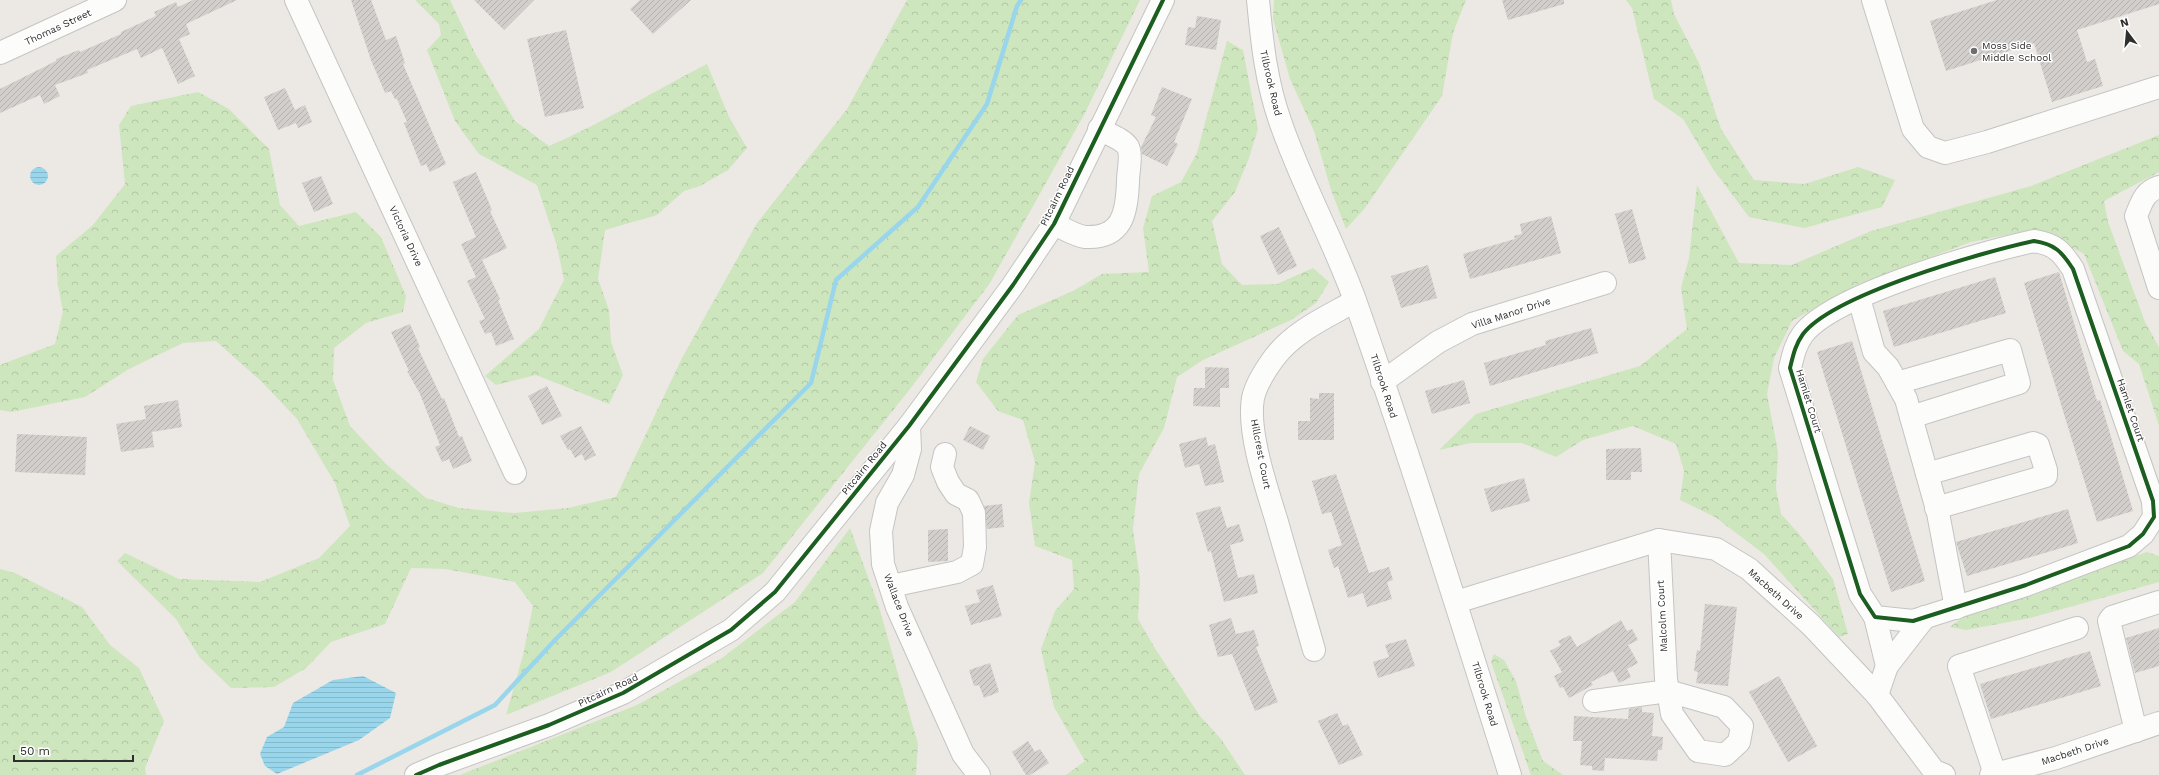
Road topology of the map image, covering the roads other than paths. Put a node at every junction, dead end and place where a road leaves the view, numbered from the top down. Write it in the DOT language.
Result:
graph roads {
  1 [pos="115,0"];
  2 [pos="296,0"];
  3 [pos="1163,0"];
  4 [pos="1258,0"];
  5 [pos="1873,0"];
  6 [pos="2,47"];
  7 [pos="2159,88"];
  8 [pos="1099,129"];
  9 [pos="2155,188"];
  10 [pos="1054,224"];
  11 [pos="1605,283"];
  12 [pos="2159,288"];
  13 [pos="1859,298"];
  14 [pos="1355,301"];
  15 [pos="1382,382"];
  16 [pos="1897,383"];
  17 [pos="1911,417"];
  18 [pos="909,426"];
  19 [pos="945,454"];
  20 [pos="515,474"];
  21 [pos="1927,474"];
  22 [pos="1936,508"];
  23 [pos="1659,540"];
  24 [pos="978,578"];
  25 [pos="893,592"];
  26 [pos="1456,602"];
  27 [pos="2159,602"];
  28 [pos="1956,608"];
  29 [pos="1875,617"];
  30 [pos="1925,617"];
  31 [pos="2077,628"];
  32 [pos="1314,650"];
  33 [pos="1887,666"];
  34 [pos="1877,695"];
  35 [pos="1594,701"];
  36 [pos="2159,724"];
  37 [pos="2136,731"];
  38 [pos="2057,767"];
  39 [pos="1936,774"];
  40 [pos="1993,774"];
  41 [pos="416,775"];
  42 [pos="979,775"];
  43 [pos="1510,775"];
  1 -- 6 [label="street, Thomas Street"];
  2 -- 20 [label="street, Victoria Drive"];
  3 -- 8 [label="street, Pitcairn Road"];
  4 -- 14 [label="street, Tilbrook Road"];
  5 -- 7 [label="street"];
  8 -- 10 [label="street, Pitcairn Road"];
  8 -- 10 [label="street"];
  9 -- 12 [label="street"];
  10 -- 18 [label="street, Pitcairn Road"];
  11 -- 15 [label="street, Villa Manor Drive"];
  13 -- 16 [label="street"];
  13 -- 28 [label="street, Hamlet Court"];
  13 -- 29 [label="street, Hamlet Court"];
  14 -- 15 [label="street, Tilbrook Road"];
  14 -- 32 [label="street, Hillcrest Court"];
  15 -- 26 [label="street, Tilbrook Road"];
  16 -- 17 [label="street"];
  16 -- 17 [label="street"];
  17 -- 21 [label="street"];
  18 -- 25 [label="street, Wallace Drive"];
  18 -- 41 [label="street, Pitcairn Road"];
  19 -- 25 [label="street"];
  21 -- 22 [label="street"];
  21 -- 22 [label="street"];
  22 -- 28 [label="street"];
  23 -- 26 [label="street, Macbeth Drive"];
  23 -- 34 [label="street, Macbeth Drive"];
  23 -- 35 [label="street, Malcolm Court"];
  24 -- 25 [label="street"];
  25 -- 42 [label="street, Wallace Drive"];
  26 -- 43 [label="street, Tilbrook Road"];
  27 -- 37 [label="street"];
  28 -- 30 [label="street, Hamlet Court"];
  29 -- 30 [label="street, Hamlet Court"];
  29 -- 33 [label="street, Hamlet Court"];
  30 -- 33 [label="street"];
  31 -- 40 [label="street"];
  33 -- 34 [label="street"];
  34 -- 39 [label="street, Macbeth Drive"];
  36 -- 37 [label="street, Macbeth Drive"];
  37 -- 38 [label="street, Macbeth Drive"];
  38 -- 40 [label="street, Macbeth Drive"];
}
